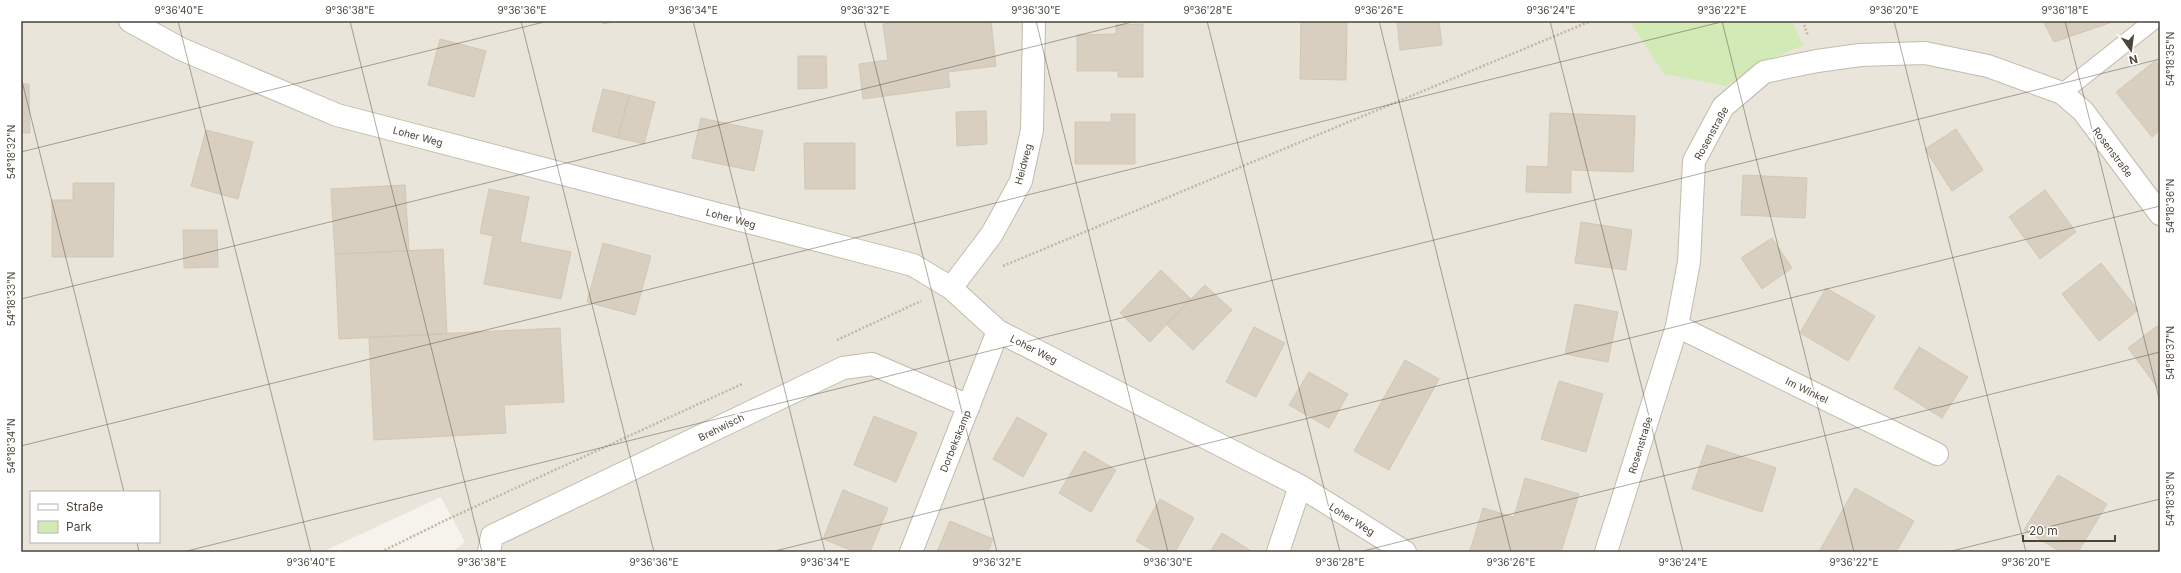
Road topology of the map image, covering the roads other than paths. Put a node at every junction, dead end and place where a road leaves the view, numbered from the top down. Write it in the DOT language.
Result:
graph roads {
  1 [pos="130,21"];
  2 [pos="1034,21"];
  3 [pos="2153,21"];
  4 [pos="2062,93"];
  5 [pos="2160,214"];
  6 [pos="951,288"];
  7 [pos="1677,326"];
  8 [pos="998,331"];
  9 [pos="969,406"];
  10 [pos="1937,454"];
  11 [pos="1300,486"];
  12 [pos="489,552"];
  13 [pos="911,552"];
  14 [pos="1278,552"];
  15 [pos="1405,552"];
  16 [pos="1606,552"];
  1 -- 6 [label="street, Loher Weg"];
  2 -- 6 [label="street, Heidweg"];
  3 -- 4 [label="lane"];
  4 -- 5 [label="street, Rosenstraße"];
  4 -- 7 [label="street, Rosenstraße"];
  6 -- 8 [label="street, Loher Weg"];
  7 -- 10 [label="street, Im Winkel"];
  7 -- 16 [label="street, Rosenstraße"];
  8 -- 9 [label="street, Dorbekskamp"];
  8 -- 11 [label="street, Loher Weg"];
  9 -- 12 [label="street, Brehwisch"];
  9 -- 13 [label="street, Dorbekskamp"];
  11 -- 14 [label="street"];
  11 -- 15 [label="street, Loher Weg"];
}
